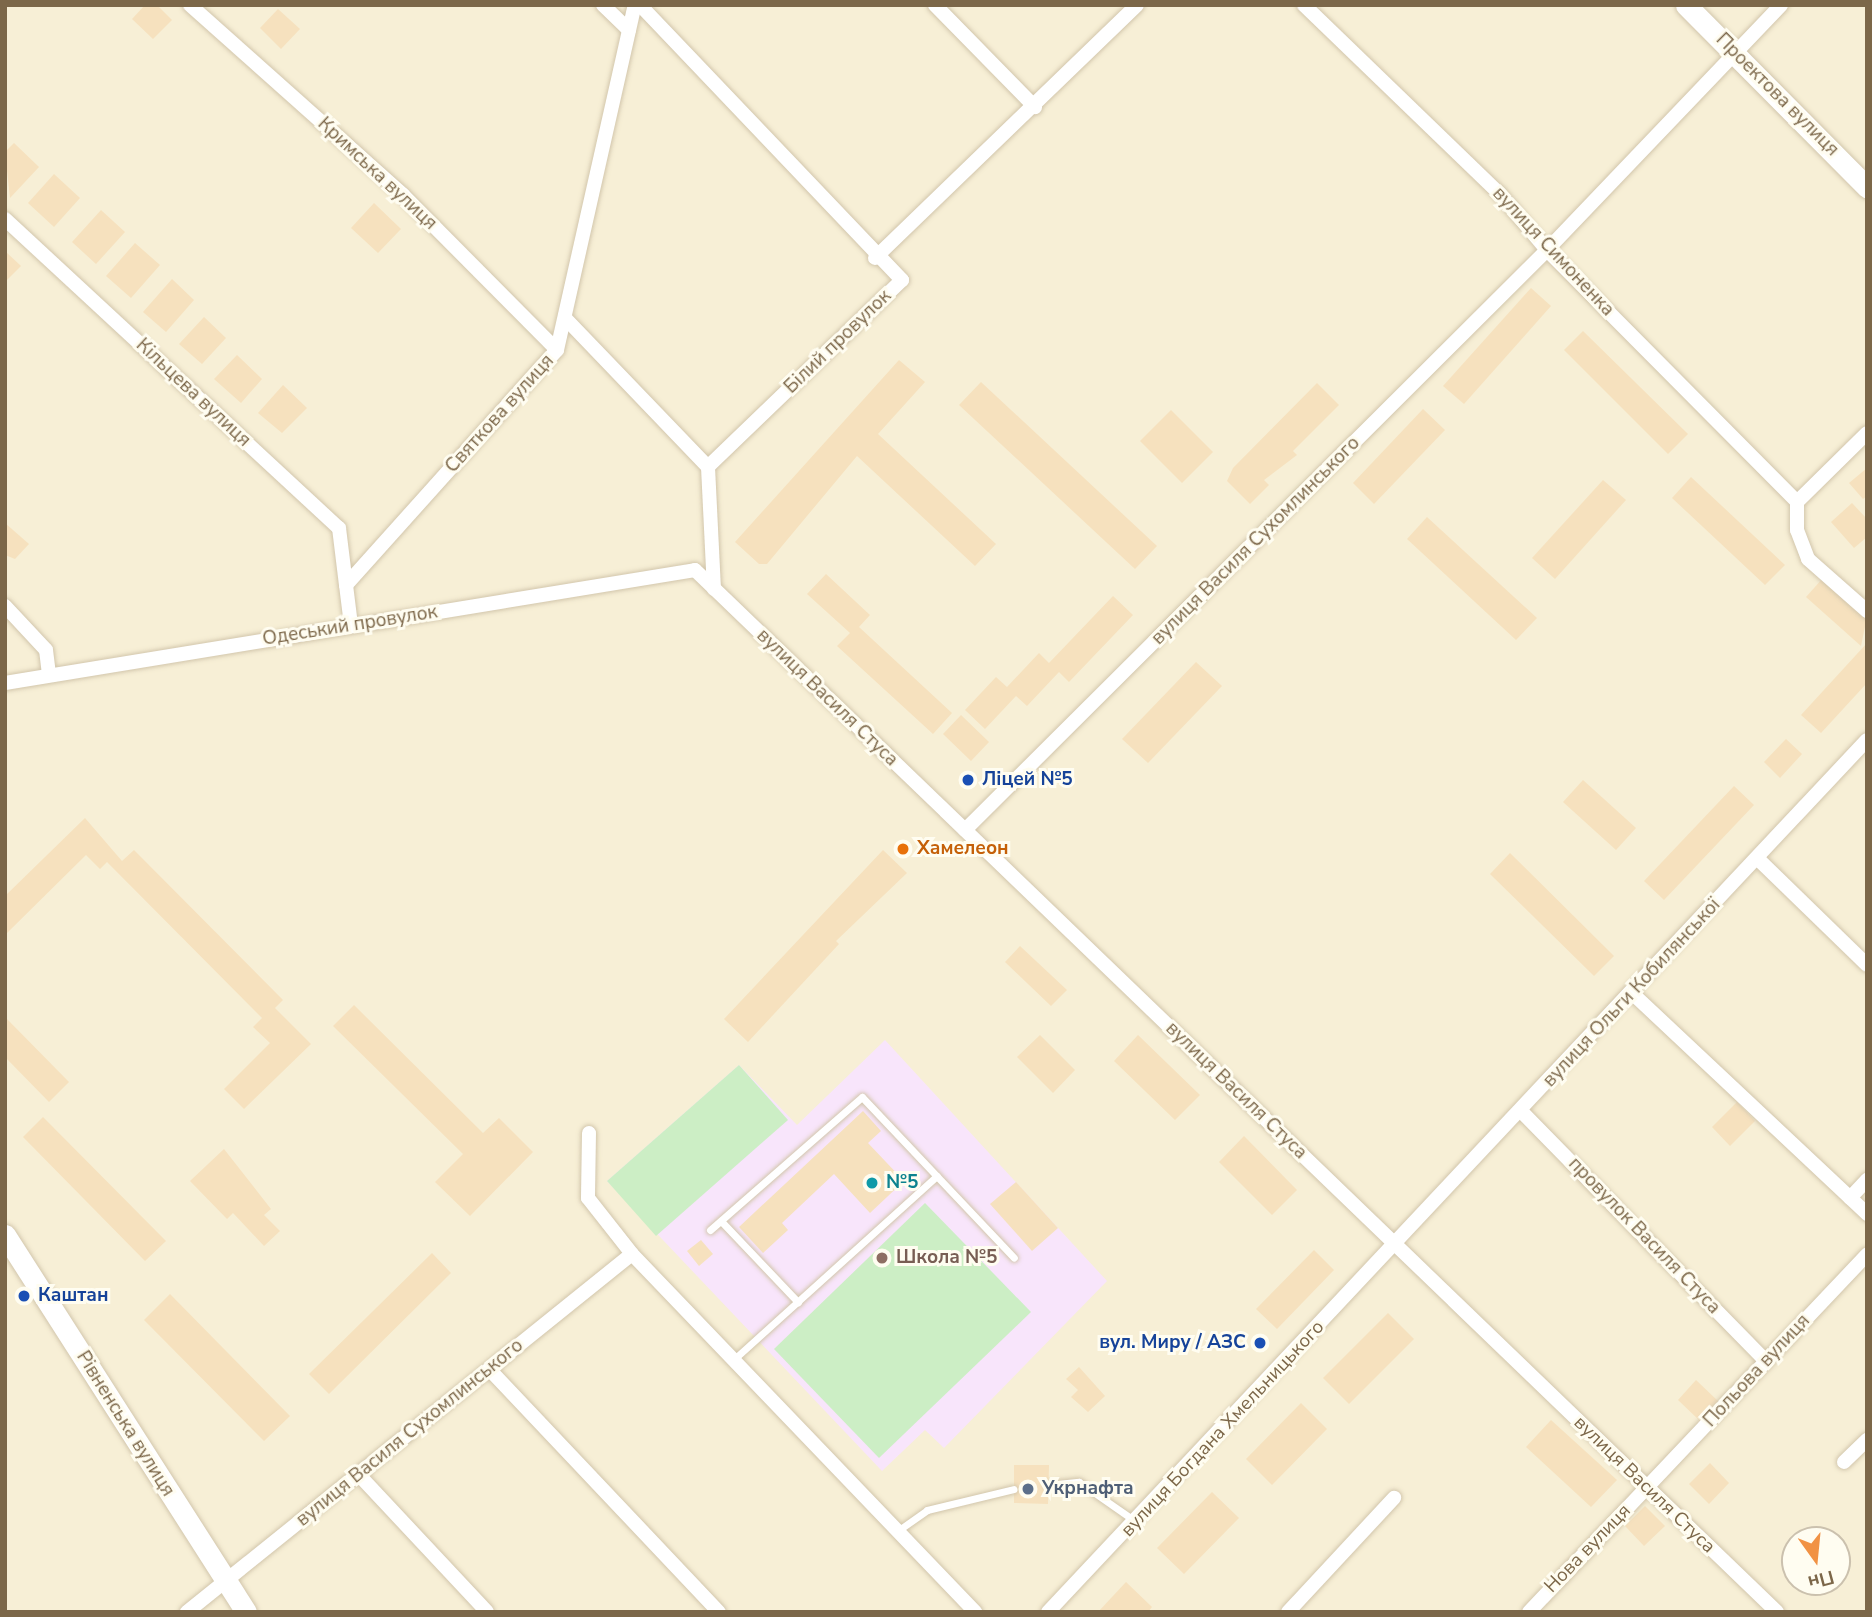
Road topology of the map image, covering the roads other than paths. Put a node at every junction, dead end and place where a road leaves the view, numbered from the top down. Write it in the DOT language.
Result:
graph roads {
  1 [pos="190,5"];
  2 [pos="603,5"];
  3 [pos="638,5"];
  4 [pos="934,5"];
  5 [pos="1137,5"];
  6 [pos="1304,5"];
  7 [pos="1686,5"];
  8 [pos="1780,5"];
  9 [pos="629,30"];
  10 [pos="1737,52"];
  11 [pos="1035,107"];
  12 [pos="1867,187"];
  13 [pos="5,219"];
  14 [pos="1547,250"];
  15 [pos="875,258"];
  16 [pos="566,320"];
  17 [pos="557,350"];
  18 [pos="1867,433"];
  19 [pos="708,467"];
  20 [pos="1797,502"];
  21 [pos="695,570"];
  22 [pos="346,585"];
  23 [pos="714,589"];
  24 [pos="5,606"];
  25 [pos="1867,611"];
  26 [pos="351,625"];
  27 [pos="49,673"];
  28 [pos="5,683"];
  29 [pos="1867,740"];
  30 [pos="965,830"];
  31 [pos="1757,858"];
  32 [pos="1867,965"];
  33 [pos="1632,993"];
  34 [pos="1521,1111"];
  35 [pos="589,1133"];
  36 [pos="937,1176"];
  37 [pos="1867,1180"];
  38 [pos="1850,1198"];
  39 [pos="1867,1214"];
  40 [pos="721,1220"];
  41 [pos="710,1230"];
  42 [pos="5,1235"];
  43 [pos="1396,1246"];
  44 [pos="632,1254"];
  45 [pos="1867,1255"];
  46 [pos="1014,1258"];
  47 [pos="798,1302"];
  48 [pos="732,1361"];
  49 [pos="1766,1362"];
  50 [pos="490,1370"];
  51 [pos="1867,1440"];
  52 [pos="1844,1462"];
  53 [pos="359,1475"];
  54 [pos="1048,1485"];
  55 [pos="1647,1487"];
  56 [pos="1014,1489"];
  57 [pos="1394,1498"];
  58 [pos="1135,1521"];
  59 [pos="896,1532"];
  60 [pos="225,1581"];
  61 [pos="187,1612"];
  62 [pos="246,1612"];
  63 [pos="487,1612"];
  64 [pos="719,1612"];
  65 [pos="975,1612"];
  66 [pos="1048,1612"];
  67 [pos="1288,1612"];
  68 [pos="1529,1612"];
  69 [pos="1777,1612"];
  1 -- 17 [label="street, Кримська вулиця"];
  2 -- 9 [label="street"];
  3 -- 9 [label="street, Святкова вулиця"];
  3 -- 15 [label="street, Білий провулок"];
  4 -- 11 [label="street"];
  5 -- 11 [label="street"];
  6 -- 14 [label="street, вулиця Симоненка"];
  7 -- 10 [label="street, Проектова вулиця"];
  8 -- 10 [label="street, вулиця Василя Сухомлинського"];
  9 -- 16 [label="street, Святкова вулиця"];
  10 -- 12 [label="street, Проектова вулиця"];
  10 -- 14 [label="street, вулиця Василя Сухомлинського"];
  11 -- 15 [label="street"];
  13 -- 22 [label="street, Кільцева вулиця"];
  14 -- 20 [label="street, вулиця Симоненка"];
  14 -- 30 [label="street, вулиця Василя Сухомлинського"];
  15 -- 19 [label="street, Білий провулок"];
  16 -- 17 [label="street, Святкова вулиця"];
  16 -- 19 [label="street"];
  17 -- 22 [label="street, Святкова вулиця"];
  18 -- 20 [label="street"];
  19 -- 23 [label="street"];
  20 -- 25 [label="street"];
  21 -- 23 [label="street, вулиця Василя Стуса"];
  21 -- 26 [label="street, Одеський провулок"];
  22 -- 26 [label="street"];
  23 -- 30 [label="street, вулиця Василя Стуса"];
  24 -- 27 [label="street"];
  26 -- 27 [label="street, Одеський провулок"];
  27 -- 28 [label="street, Одеський провулок"];
  29 -- 31 [label="street, вулиця Ольги Кобилянської"];
  30 -- 43 [label="street, вулиця Василя Стуса"];
  31 -- 32 [label="street"];
  31 -- 33 [label="street, вулиця Ольги Кобилянської"];
  33 -- 34 [label="street, вулиця Ольги Кобилянської"];
  33 -- 38 [label="street"];
  34 -- 43 [label="street, вулиця Ольги Кобилянської"];
  34 -- 49 [label="street, провулок Василя Стуса"];
  35 -- 44 [label="street"];
  36 -- 40 [label="lane"];
  36 -- 46 [label="lane"];
  36 -- 47 [label="lane"];
  37 -- 38 [label="street"];
  38 -- 39 [label="street"];
  40 -- 41 [label="lane"];
  40 -- 47 [label="lane"];
  42 -- 60 [label="street, Рівненська вулиця"];
  43 -- 55 [label="street, вулиця Василя Стуса"];
  43 -- 58 [label="street, вулиця Богдана Хмельницького"];
  44 -- 48 [label="street"];
  44 -- 50 [label="street, вулиця Василя Сухомлинського"];
  45 -- 49 [label="street, Польова вулиця"];
  47 -- 48 [label="lane"];
  48 -- 59 [label="street"];
  49 -- 55 [label="street, Польова вулиця"];
  50 -- 53 [label="street, вулиця Василя Сухомлинського"];
  50 -- 64 [label="street"];
  51 -- 52 [label="street"];
  53 -- 60 [label="street, вулиця Василя Сухомлинського"];
  53 -- 63 [label="street"];
  54 -- 58 [label="lane"];
  55 -- 68 [label="street, Нова вулиця"];
  55 -- 69 [label="street, вулиця Василя Стуса"];
  56 -- 59 [label="lane"];
  57 -- 67 [label="street"];
  58 -- 66 [label="street, вулиця Богдана Хмельницького"];
  59 -- 65 [label="street"];
  60 -- 61 [label="street, вулиця Василя Сухомлинського"];
  60 -- 62 [label="street, Рівненська вулиця"];
}
